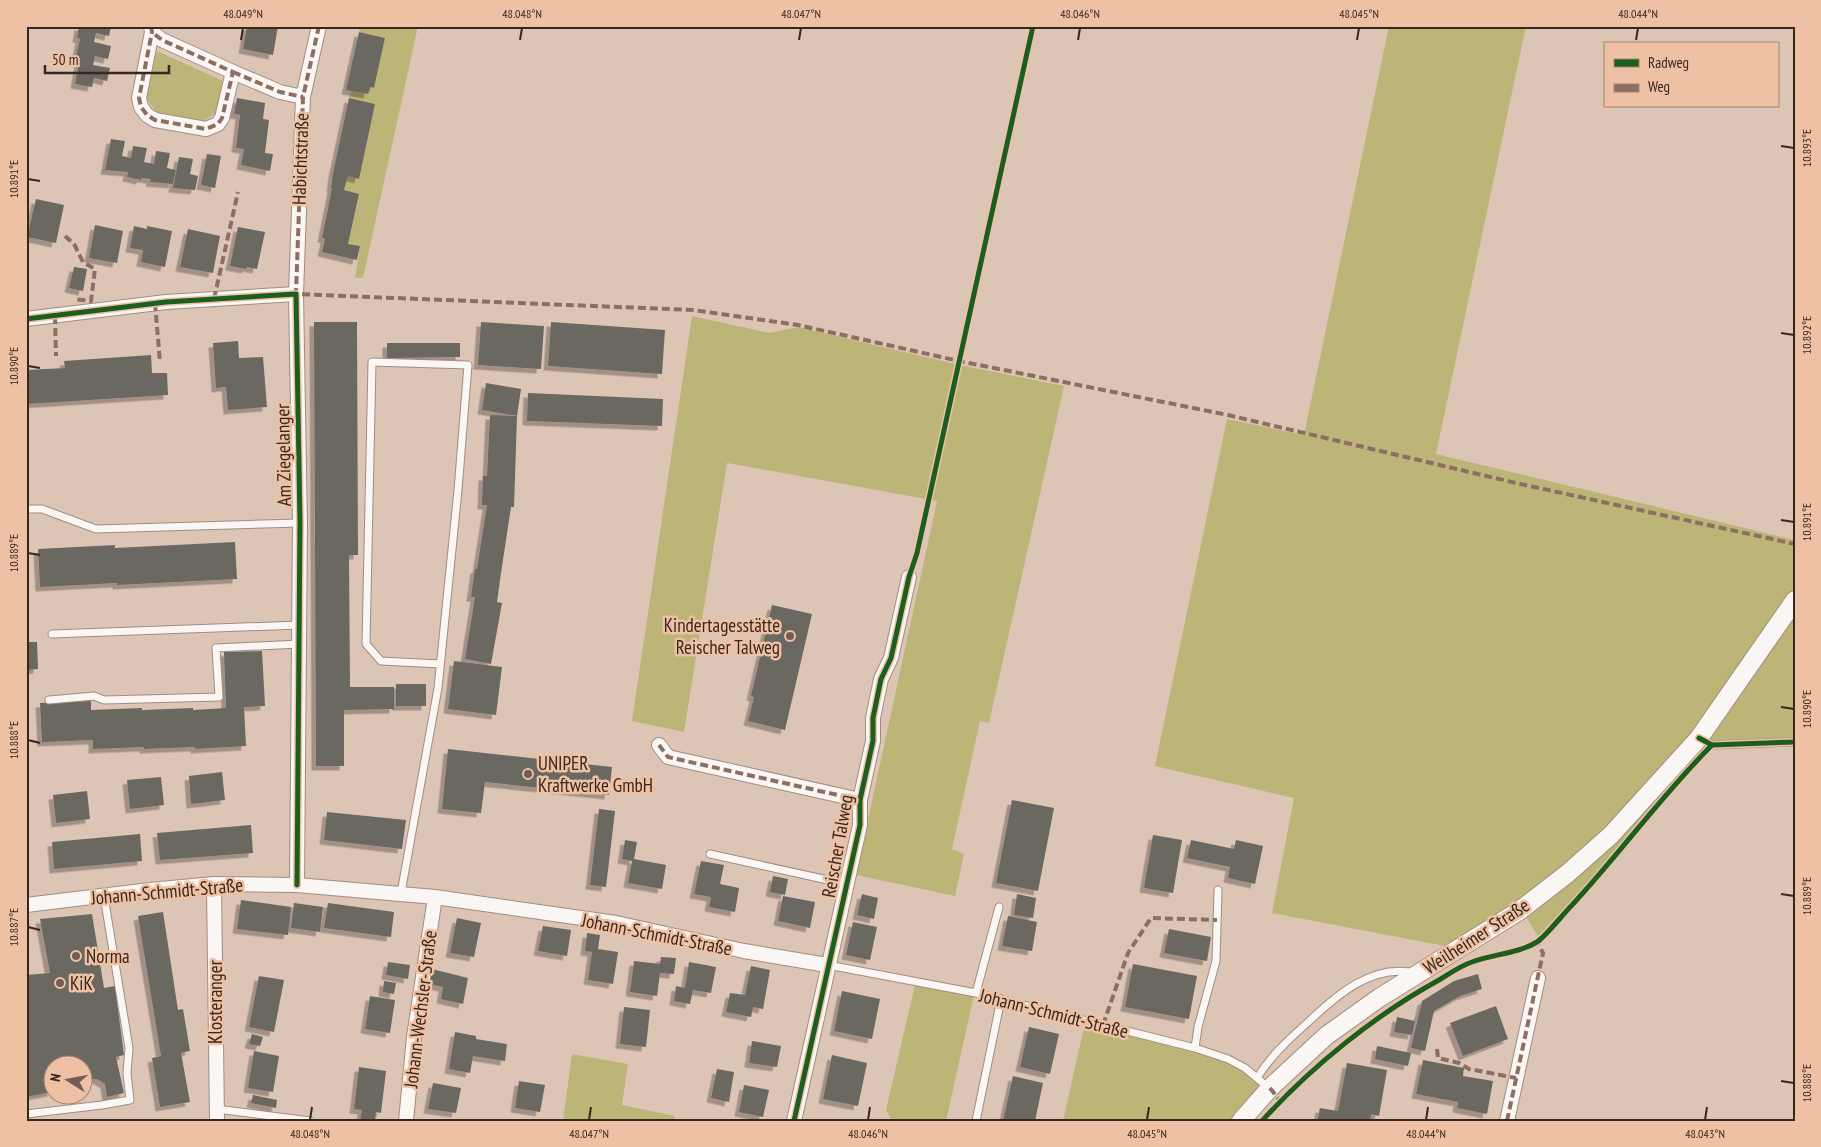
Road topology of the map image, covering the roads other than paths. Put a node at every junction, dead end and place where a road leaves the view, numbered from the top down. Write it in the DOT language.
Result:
graph roads {
  1 [pos="319,26"];
  2 [pos="152,29"];
  3 [pos="233,72"];
  4 [pos="303,96"];
  5 [pos="296,294"];
  6 [pos="26,319"];
  7 [pos="26,509"];
  8 [pos="300,523"];
  9 [pos="909,577"];
  10 [pos="1795,600"];
  11 [pos="299,625"];
  12 [pos="52,634"];
  13 [pos="299,644"];
  14 [pos="440,664"];
  15 [pos="48,700"];
  16 [pos="1699,738"];
  17 [pos="1795,742"];
  18 [pos="659,745"];
  19 [pos="860,800"];
  20 [pos="710,854"];
  21 [pos="214,884"];
  22 [pos="846,884"];
  23 [pos="297,885"];
  24 [pos="1218,890"];
  25 [pos="401,893"];
  26 [pos="104,896"];
  27 [pos="435,897"];
  28 [pos="26,905"];
  29 [pos="999,907"];
  30 [pos="828,965"];
  31 [pos="1418,974"];
  32 [pos="1538,978"];
  33 [pos="976,993"];
  34 [pos="1001,999"];
  35 [pos="1195,1048"];
  36 [pos="1263,1083"];
  37 [pos="26,1114"];
  38 [pos="216,1115"];
  39 [pos="310,1121"];
  40 [pos="406,1121"];
  41 [pos="794,1121"];
  42 [pos="976,1121"];
  43 [pos="1241,1121"];
  44 [pos="1507,1121"];
  1 -- 4 [label="street, Habichtstraße"];
  2 -- 3 [label="street"];
  2 -- 3 [label="street"];
  3 -- 4 [label="street"];
  4 -- 5 [label="street, Habichtstraße"];
  5 -- 6 [label="street"];
  5 -- 8 [label="street, Am Ziegelanger"];
  7 -- 8 [label="lane"];
  8 -- 11 [label="street, Am Ziegelanger"];
  9 -- 19 [label="street, Reischer Talweg"];
  10 -- 16 [label="street, Weilheimer Straße"];
  11 -- 12 [label="lane"];
  11 -- 13 [label="street, Am Ziegelanger"];
  13 -- 15 [label="lane"];
  13 -- 23 [label="street, Am Ziegelanger"];
  14 -- 14 [label="lane"];
  14 -- 25 [label="lane"];
  16 -- 17 [label="lane"];
  16 -- 31 [label="street, Weilheimer Straße"];
  18 -- 19 [label="street"];
  19 -- 22 [label="street, Reischer Talweg"];
  20 -- 22 [label="lane"];
  21 -- 23 [label="street, Johann-Schmidt-Straße"];
  21 -- 26 [label="street, Johann-Schmidt-Straße"];
  21 -- 38 [label="street, Klosteranger"];
  22 -- 30 [label="street, Reischer Talweg"];
  23 -- 25 [label="street, Johann-Schmidt-Straße"];
  24 -- 35 [label="lane"];
  25 -- 27 [label="street, Johann-Schmidt-Straße"];
  26 -- 28 [label="street, Johann-Schmidt-Straße"];
  26 -- 37 [label="lane"];
  27 -- 30 [label="street, Johann-Schmidt-Straße"];
  27 -- 40 [label="street, Johann-Wechsler-Straße"];
  29 -- 33 [label="lane"];
  30 -- 33 [label="lane, Johann-Schmidt-Straße"];
  30 -- 41 [label="street, Reischer Talweg"];
  31 -- 36 [label="street, Weilheimer Straße"];
  31 -- 36 [label="lane"];
  32 -- 44 [label="street"];
  33 -- 34 [label="lane, Johann-Schmidt-Straße"];
  34 -- 35 [label="lane, Johann-Schmidt-Straße"];
  34 -- 42 [label="lane"];
  35 -- 36 [label="lane, Johann-Schmidt-Straße"];
  36 -- 43 [label="street, Weilheimer Straße"];
  38 -- 39 [label="lane"];
}
